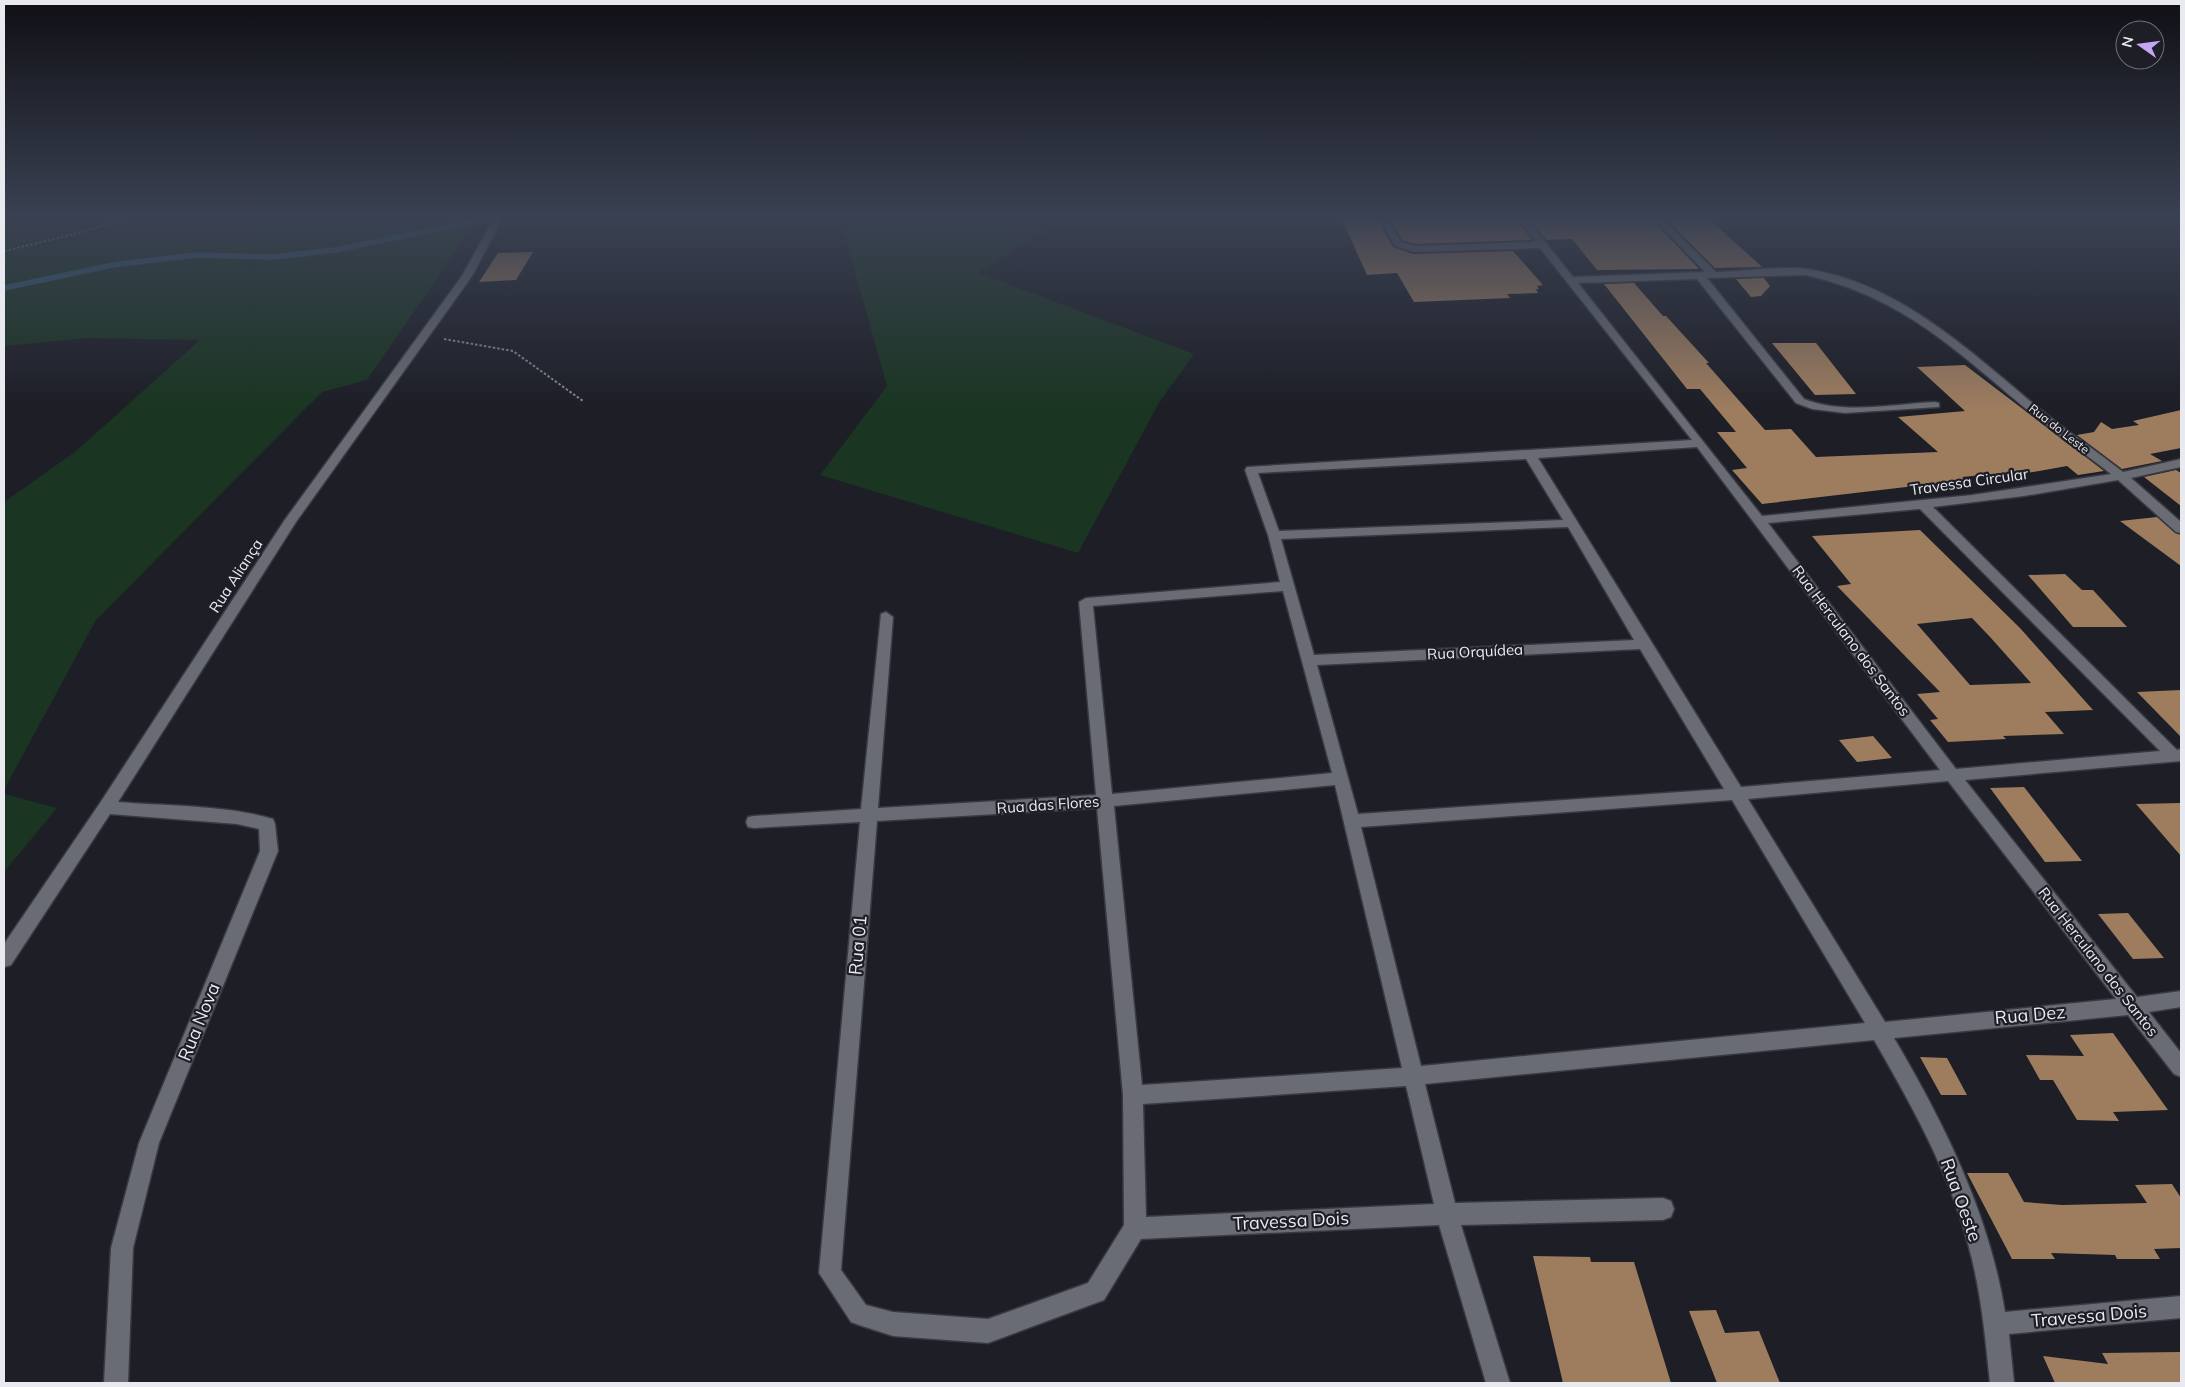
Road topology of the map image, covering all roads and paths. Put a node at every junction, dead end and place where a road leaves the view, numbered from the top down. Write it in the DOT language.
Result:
graph roads {
  1 [pos="464,280"];
  2 [pos="1569,280"];
  3 [pos="1578,280"];
  4 [pos="1703,280"];
  5 [pos="1837,280"];
  6 [pos="422,335"];
  7 [pos="583,401"];
  8 [pos="1935,405"];
  9 [pos="1700,443"];
  10 [pos="1530,455"];
  11 [pos="2181,463"];
  12 [pos="2122,477"];
  13 [pos="1924,505"];
  14 [pos="1760,520"];
  15 [pos="1572,523"];
  16 [pos="2181,529"];
  17 [pos="1274,535"];
  18 [pos="1288,586"];
  19 [pos="886,616"];
  20 [pos="1642,644"];
  21 [pos="1309,660"];
  22 [pos="2177,755"];
  23 [pos="1952,775"];
  24 [pos="1341,778"];
  25 [pos="1736,794"];
  26 [pos="1104,801"];
  27 [pos="106,807"];
  28 [pos="868,816"];
  29 [pos="1353,821"];
  30 [pos="754,822"];
  31 [pos="4,959"];
  32 [pos="2181,999"];
  33 [pos="2133,1006"];
  34 [pos="1879,1030"];
  35 [pos="2181,1068"];
  36 [pos="1413,1076"];
  37 [pos="1134,1095"];
  38 [pos="1663,1209"];
  39 [pos="1447,1214"];
  40 [pos="1135,1228"];
  41 [pos="2181,1307"];
  42 [pos="1997,1324"];
  43 [pos="116,1383"];
  44 [pos="1498,1383"];
  45 [pos="2002,1383"];
  1 -- 6 [label="street, Rua Aliança"];
  2 -- 3 [label="street, Rua do Leste"];
  2 -- 9 [label="street, Rua Herculano dos Santos"];
  4 -- 8 [label="street"];
  5 -- 12 [label="street, Rua do Leste"];
  6 -- 7 [label="path"];
  6 -- 27 [label="street, Rua Aliança"];
  9 -- 10 [label="street"];
  9 -- 14 [label="street, Rua Herculano dos Santos"];
  10 -- 15 [label="street, Rua Oeste"];
  10 -- 17 [label="street"];
  11 -- 12 [label="street, Travessa Circular"];
  12 -- 13 [label="street, Travessa Circular"];
  12 -- 16 [label="street, Rua do Leste"];
  13 -- 14 [label="street, Travessa Circular"];
  13 -- 22 [label="street"];
  14 -- 23 [label="street, Rua Herculano dos Santos"];
  15 -- 17 [label="street"];
  15 -- 20 [label="street, Rua Oeste"];
  17 -- 18 [label="street"];
  18 -- 21 [label="street"];
  18 -- 26 [label="street"];
  19 -- 28 [label="street, Rua 01"];
  20 -- 21 [label="street, Rua Orquídea"];
  20 -- 25 [label="street, Rua Oeste"];
  21 -- 24 [label="street"];
  22 -- 23 [label="street"];
  23 -- 25 [label="street"];
  23 -- 33 [label="street, Rua Herculano dos Santos"];
  24 -- 26 [label="street, Rua das Flores"];
  24 -- 29 [label="street"];
  25 -- 29 [label="street"];
  25 -- 34 [label="street, Rua Oeste"];
  26 -- 28 [label="street, Rua das Flores"];
  26 -- 37 [label="street"];
  27 -- 31 [label="street, Rua Aliança"];
  27 -- 43 [label="street, Rua Nova"];
  28 -- 30 [label="street, Rua das Flores"];
  28 -- 40 [label="street, Rua 01"];
  29 -- 36 [label="street"];
  32 -- 33 [label="street, Rua Dez"];
  33 -- 34 [label="street, Rua Dez"];
  33 -- 35 [label="street, Rua Herculano dos Santos"];
  34 -- 36 [label="street, Rua Dez"];
  34 -- 42 [label="street, Rua Oeste"];
  36 -- 37 [label="street, Rua Dez"];
  36 -- 39 [label="street"];
  37 -- 40 [label="street"];
  38 -- 39 [label="street, Travessa Dois"];
  39 -- 40 [label="street, Travessa Dois"];
  39 -- 44 [label="street"];
  41 -- 42 [label="street, Travessa Dois"];
  42 -- 45 [label="street, Rua Oeste"];
}
